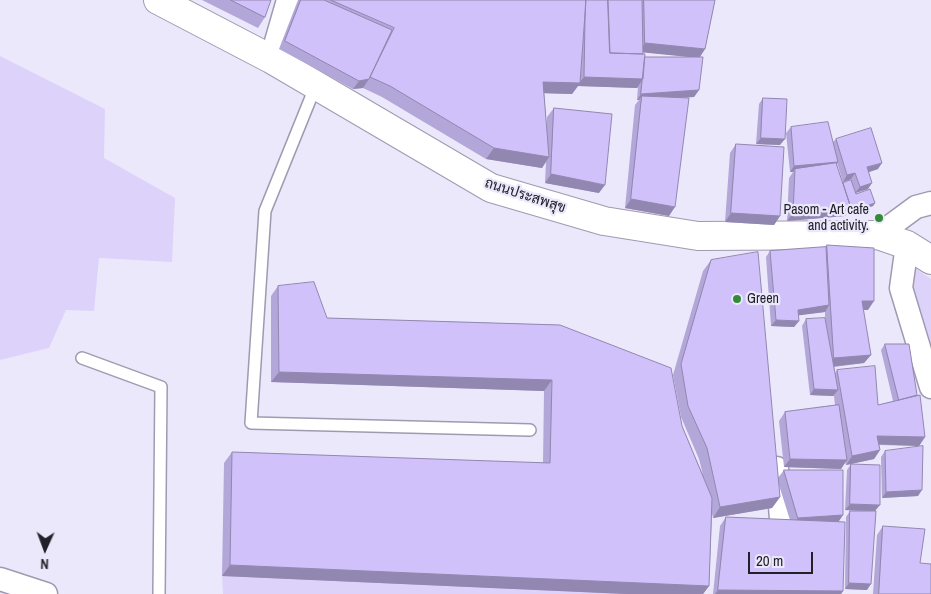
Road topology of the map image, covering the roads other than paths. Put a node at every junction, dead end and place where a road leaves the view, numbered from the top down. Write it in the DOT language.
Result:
graph roads {
  1 [pos="158,0"];
  2 [pos="288,0"];
  3 [pos="271,58"];
  4 [pos="316,85"];
  5 [pos="931,204"];
  6 [pos="878,235"];
  7 [pos="907,245"];
  8 [pos="931,260"];
  9 [pos="82,358"];
  10 [pos="931,387"];
  11 [pos="530,430"];
  12 [pos="775,450"];
  13 [pos="781,518"];
  14 [pos="0,579"];
  15 [pos="46,594"];
  16 [pos="159,594"];
  1 -- 3 [label="street, ถนนประสพสุข"];
  2 -- 3 [label="street"];
  3 -- 4 [label="street, ถนนประสพสุข"];
  4 -- 6 [label="street, ถนนประสพสุข"];
  4 -- 11 [label="lane"];
  5 -- 6 [label="street"];
  6 -- 7 [label="street, ถนนประสพสุข"];
  7 -- 8 [label="street, ถนนประสพสุข"];
  7 -- 10 [label="street"];
  9 -- 16 [label="lane"];
  12 -- 13 [label="street"];
  14 -- 15 [label="street"];
}
